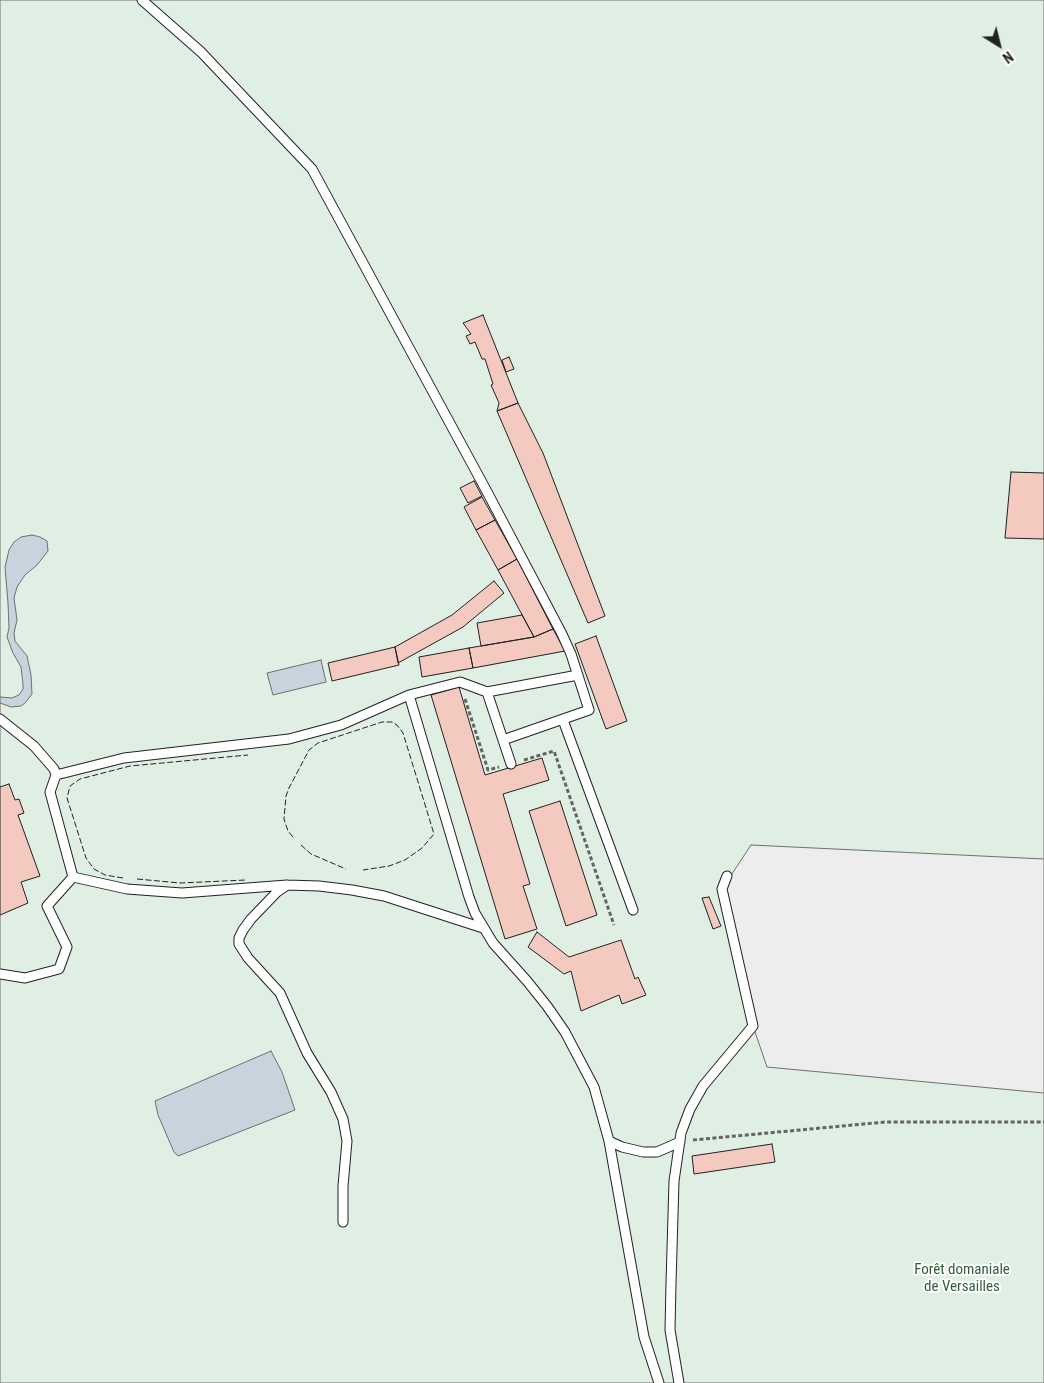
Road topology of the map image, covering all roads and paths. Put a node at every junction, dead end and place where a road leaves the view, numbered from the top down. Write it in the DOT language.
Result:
graph roads {
  1 [pos="142,0"];
  2 [pos="578,675"];
  3 [pos="460,682"];
  4 [pos="487,692"];
  5 [pos="409,695"];
  6 [pos="0,719"];
  7 [pos="563,720"];
  8 [pos="503,740"];
  9 [pos="511,764"];
  10 [pos="56,775"];
  11 [pos="726,876"];
  12 [pos="74,877"];
  13 [pos="287,885"];
  14 [pos="633,910"];
  15 [pos="614,925"];
  16 [pos="483,928"];
  17 [pos="0,974"];
  18 [pos="1044,1122"];
  19 [pos="610,1140"];
  20 [pos="680,1142"];
  21 [pos="343,1222"];
  22 [pos="659,1383"];
  23 [pos="679,1383"];
  1 -- 2 [label="lane"];
  2 -- 4 [label="lane"];
  2 -- 7 [label="lane"];
  3 -- 4 [label="lane"];
  3 -- 5 [label="lane"];
  3 -- 9 [label="path"];
  4 -- 8 [label="lane"];
  5 -- 10 [label="lane"];
  5 -- 16 [label="lane"];
  6 -- 10 [label="lane"];
  7 -- 8 [label="lane"];
  7 -- 14 [label="lane"];
  8 -- 9 [label="lane"];
  9 -- 15 [label="path"];
  10 -- 12 [label="lane"];
  11 -- 20 [label="lane"];
  12 -- 13 [label="lane"];
  12 -- 17 [label="lane"];
  13 -- 16 [label="lane"];
  13 -- 21 [label="lane"];
  16 -- 19 [label="lane"];
  18 -- 20 [label="path"];
  19 -- 20 [label="lane"];
  19 -- 22 [label="lane"];
  20 -- 23 [label="lane"];
}
